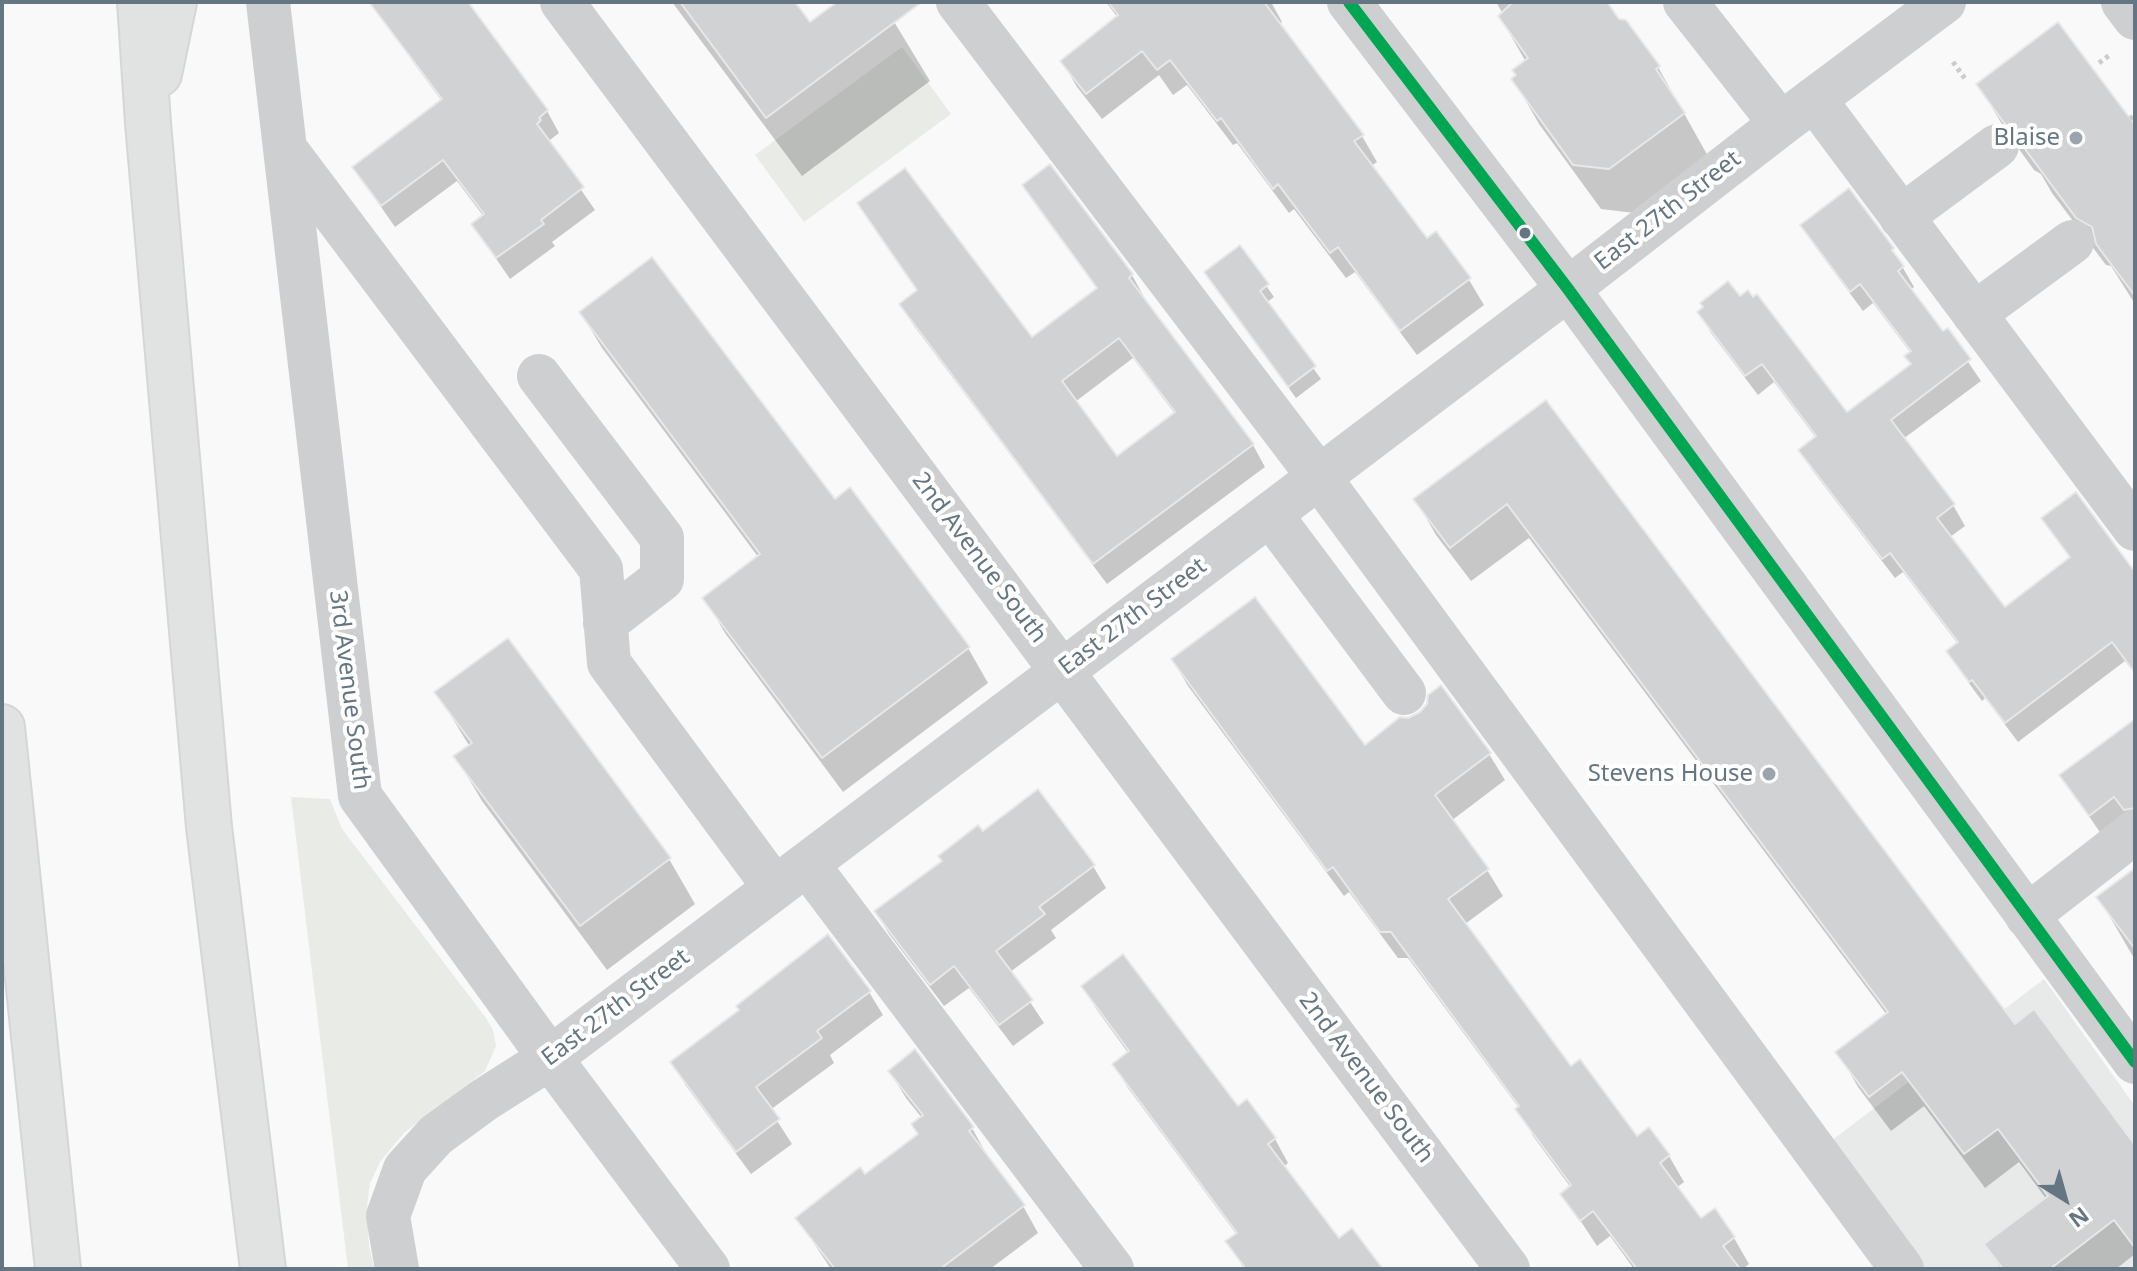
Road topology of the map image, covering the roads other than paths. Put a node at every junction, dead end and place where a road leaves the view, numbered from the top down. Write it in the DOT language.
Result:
graph roads {
  1 [pos="140,2"];
  2 [pos="174,2"];
  3 [pos="268,2"];
  4 [pos="562,2"];
  5 [pos="958,2"];
  6 [pos="1685,2"];
  7 [pos="1944,2"];
  8 [pos="2123,2"];
  9 [pos="1352,3"];
  10 [pos="2126,34"];
  11 [pos="1798,111"];
  12 [pos="148,123"];
  13 [pos="1997,146"];
  14 [pos="284,148"];
  15 [pos="1901,217"];
  16 [pos="2072,242"];
  17 [pos="1568,289"];
  18 [pos="1974,314"];
  19 [pos="539,376"];
  20 [pos="1319,477"];
  21 [pos="1270,514"];
  22 [pos="2135,529"];
  23 [pos="605,623"];
  24 [pos="1063,670"];
  25 [pos="1404,693"];
  26 [pos="2,727"];
  27 [pos="2135,832"];
  28 [pos="791,876"];
  29 [pos="2027,916"];
  30 [pos="550,1058"];
  31 [pos="2135,1062"];
  32 [pos="58,1269"];
  33 [pos="263,1269"];
  34 [pos="397,1269"];
  35 [pos="708,1269"];
  36 [pos="1112,1269"];
  37 [pos="1508,1269"];
  38 [pos="1902,1269"];
  1 -- 12 [label="highway"];
  2 -- 12 [label="highway"];
  3 -- 14 [label="street, 3rd Avenue South"];
  4 -- 24 [label="street, 2nd Avenue South"];
  5 -- 20 [label="street"];
  6 -- 11 [label="street"];
  7 -- 11 [label="street, East 27th Street"];
  8 -- 10 [label="street"];
  9 -- 17 [label="street"];
  11 -- 15 [label="street"];
  11 -- 17 [label="street, East 27th Street"];
  12 -- 33 [label="highway"];
  13 -- 15 [label="street"];
  14 -- 23 [label="street"];
  14 -- 30 [label="street, 3rd Avenue South"];
  15 -- 18 [label="street"];
  16 -- 18 [label="street"];
  17 -- 20 [label="street, East 27th Street"];
  17 -- 29 [label="street"];
  18 -- 22 [label="street"];
  19 -- 23 [label="street"];
  20 -- 21 [label="street, East 27th Street"];
  20 -- 38 [label="street"];
  21 -- 24 [label="street, East 27th Street"];
  21 -- 25 [label="street"];
  23 -- 28 [label="street"];
  24 -- 28 [label="street, East 27th Street"];
  24 -- 37 [label="street, 2nd Avenue South"];
  26 -- 32 [label="highway"];
  27 -- 29 [label="street"];
  28 -- 30 [label="street, East 27th Street"];
  28 -- 36 [label="street"];
  29 -- 31 [label="street"];
  30 -- 34 [label="street, East 27th Street"];
  30 -- 35 [label="street, 3rd Avenue South"];
}
